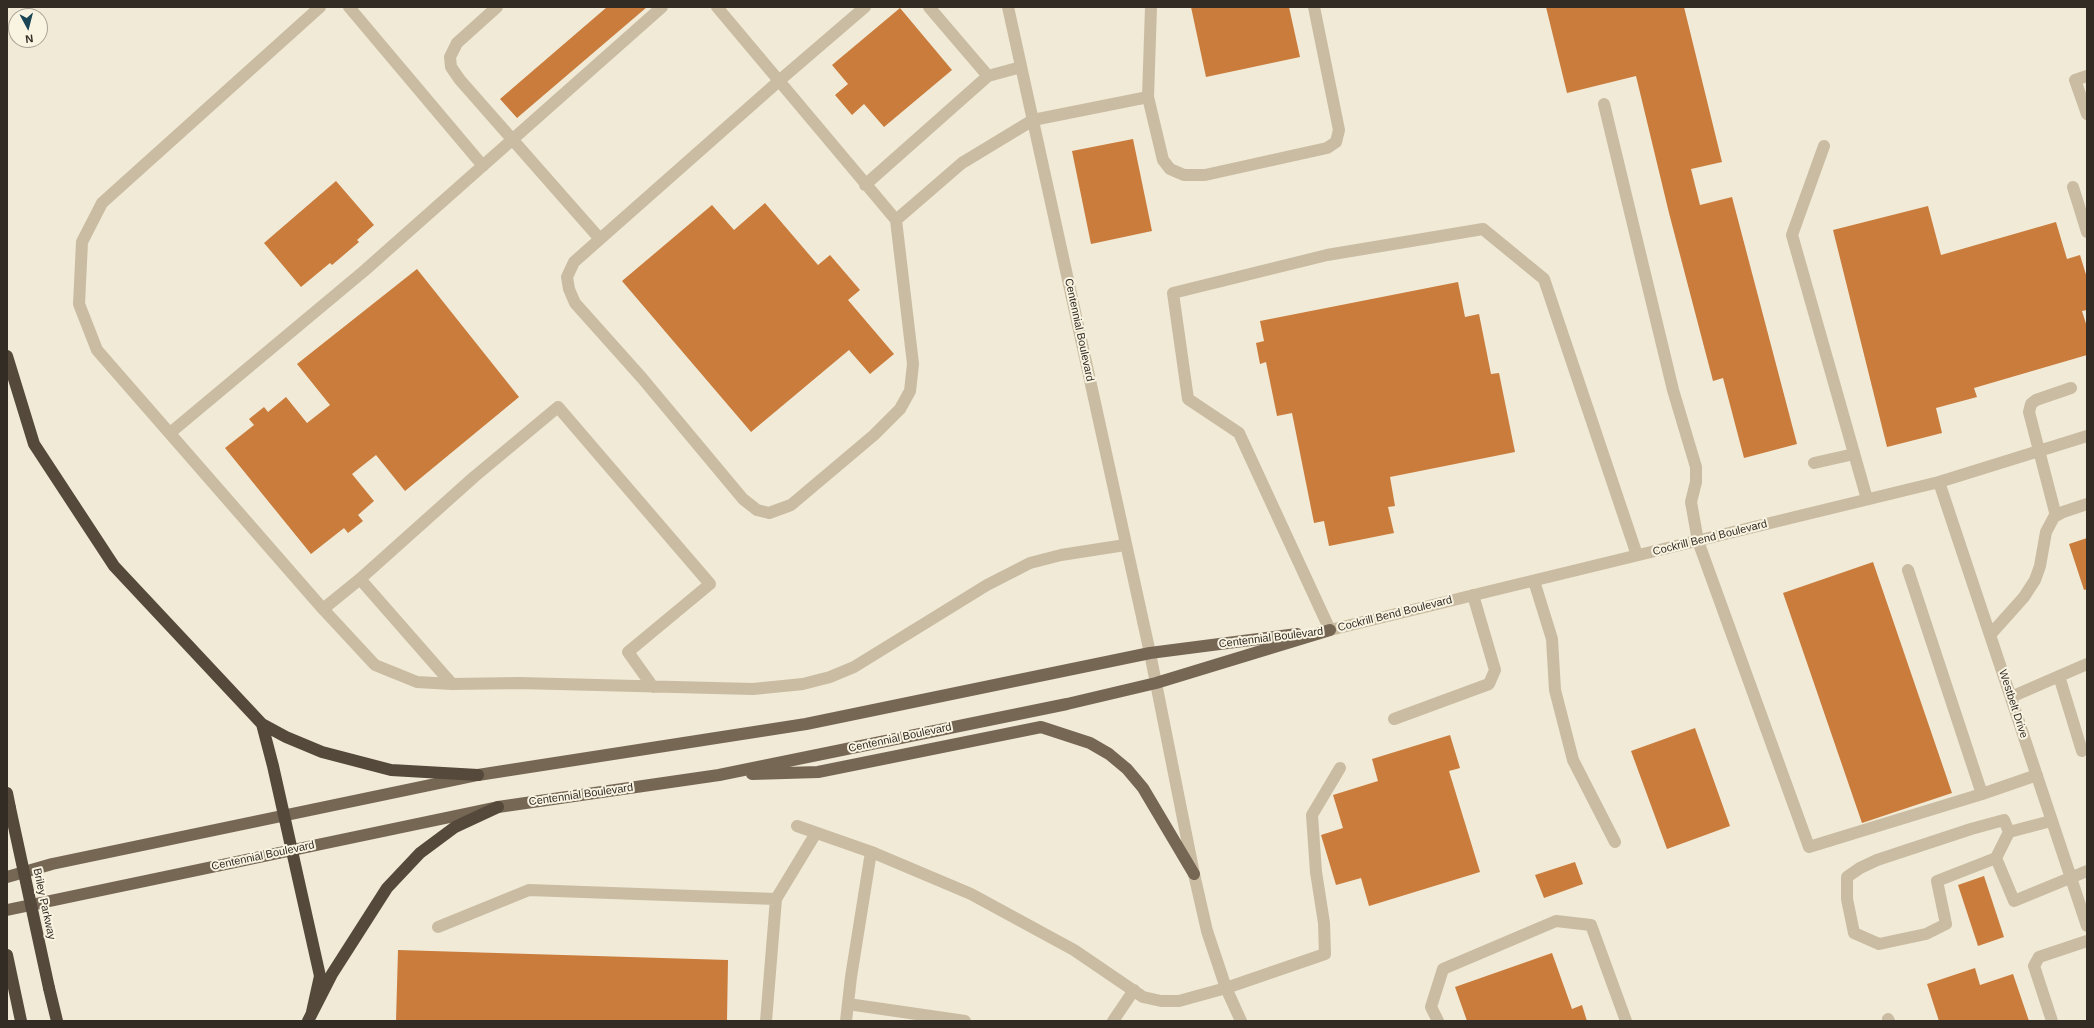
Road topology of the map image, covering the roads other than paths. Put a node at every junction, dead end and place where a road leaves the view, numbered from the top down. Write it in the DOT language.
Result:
graph roads {
  1 [pos="320,7"];
  2 [pos="349,7"];
  3 [pos="497,7"];
  4 [pos="662,7"];
  5 [pos="717,7"];
  6 [pos="865,7"];
  7 [pos="929,7"];
  8 [pos="1008,7"];
  9 [pos="1151,7"];
  10 [pos="1314,7"];
  11 [pos="1021,67"];
  12 [pos="988,76"];
  13 [pos="2087,76"];
  14 [pos="780,80"];
  15 [pos="1148,97"];
  16 [pos="1604,104"];
  17 [pos="2087,114"];
  18 [pos="1033,120"];
  19 [pos="512,140"];
  20 [pos="1824,146"];
  21 [pos="483,166"];
  22 [pos="865,185"];
  23 [pos="2073,187"];
  24 [pos="896,220"];
  25 [pos="2087,232"];
  26 [pos="600,239"];
  27 [pos="7,356"];
  28 [pos="2071,388"];
  29 [pos="170,432"];
  30 [pos="2087,436"];
  31 [pos="2040,451"];
  32 [pos="1854,454"];
  33 [pos="1814,463"];
  34 [pos="1939,482"];
  35 [pos="1867,499"];
  36 [pos="2087,504"];
  37 [pos="2056,516"];
  38 [pos="1698,541"];
  39 [pos="1125,545"];
  40 [pos="1637,555"];
  41 [pos="1908,570"];
  42 [pos="360,579"];
  43 [pos="1534,581"];
  44 [pos="1473,595"];
  45 [pos="323,609"];
  46 [pos="1330,630"];
  47 [pos="1990,635"];
  48 [pos="1150,653"];
  49 [pos="2087,664"];
  50 [pos="2059,676"];
  51 [pos="1156,683"];
  52 [pos="452,684"];
  53 [pos="653,687"];
  54 [pos="2011,697"];
  55 [pos="1394,719"];
  56 [pos="262,724"];
  57 [pos="2082,751"];
  58 [pos="1340,768"];
  59 [pos="478,775"];
  60 [pos="719,775"];
  61 [pos="2037,775"];
  62 [pos="7,793"];
  63 [pos="1982,794"];
  64 [pos="498,807"];
  65 [pos="284,816"];
  66 [pos="2051,821"];
  67 [pos="797,826"];
  68 [pos="2009,832"];
  69 [pos="816,833"];
  70 [pos="1615,842"];
  71 [pos="291,851"];
  72 [pos="871,852"];
  73 [pos="1996,858"];
  74 [pos="2087,871"];
  75 [pos="1194,874"];
  76 [pos="7,877"];
  77 [pos="2071,878"];
  78 [pos="776,899"];
  79 [pos="7,910"];
  80 [pos="2087,926"];
  81 [pos="438,927"];
  82 [pos="2087,941"];
  83 [pos="7,955"];
  84 [pos="1226,988"];
  85 [pos="1134,990"];
  86 [pos="848,1004"];
  87 [pos="310,1017"];
  88 [pos="21,1021"];
  89 [pos="56,1021"];
  90 [pos="766,1021"];
  91 [pos="846,1021"];
  92 [pos="965,1021"];
  93 [pos="1113,1021"];
  94 [pos="1241,1021"];
  95 [pos="1438,1021"];
  96 [pos="1626,1021"];
  97 [pos="2052,1021"];
  1 -- 29 [label="street"];
  2 -- 21 [label="street"];
  3 -- 19 [label="street"];
  4 -- 19 [label="street"];
  5 -- 14 [label="street"];
  6 -- 14 [label="street"];
  7 -- 12 [label="street"];
  8 -- 11 [label="street, Centennial Boulevard"];
  9 -- 15 [label="street"];
  10 -- 15 [label="street"];
  11 -- 12 [label="street"];
  11 -- 18 [label="street, Centennial Boulevard"];
  12 -- 22 [label="street"];
  13 -- 17 [label="street"];
  14 -- 22 [label="street"];
  14 -- 26 [label="street"];
  15 -- 18 [label="street"];
  16 -- 38 [label="street"];
  18 -- 24 [label="street"];
  18 -- 39 [label="street, Centennial Boulevard"];
  19 -- 21 [label="street"];
  19 -- 26 [label="street"];
  20 -- 32 [label="street"];
  21 -- 29 [label="street"];
  22 -- 24 [label="street"];
  23 -- 25 [label="street"];
  24 -- 26 [label="street"];
  27 -- 56 [label="highway"];
  28 -- 31 [label="street"];
  29 -- 45 [label="street"];
  30 -- 31 [label="street, Cockrill Bend Boulevard"];
  31 -- 34 [label="street, Cockrill Bend Boulevard"];
  31 -- 37 [label="street"];
  32 -- 33 [label="street"];
  32 -- 35 [label="street"];
  34 -- 35 [label="street, Cockrill Bend Boulevard"];
  34 -- 47 [label="street, Westbelt Drive"];
  35 -- 38 [label="street, Cockrill Bend Boulevard"];
  36 -- 37 [label="street"];
  37 -- 47 [label="street"];
  38 -- 40 [label="street, Cockrill Bend Boulevard"];
  38 -- 63 [label="street"];
  39 -- 48 [label="street, Centennial Boulevard"];
  39 -- 53 [label="street"];
  40 -- 43 [label="street, Cockrill Bend Boulevard"];
  40 -- 46 [label="street"];
  41 -- 63 [label="street"];
  42 -- 45 [label="street"];
  42 -- 52 [label="street"];
  42 -- 53 [label="street"];
  43 -- 44 [label="street, Cockrill Bend Boulevard"];
  43 -- 70 [label="street"];
  44 -- 46 [label="street, Cockrill Bend Boulevard"];
  44 -- 55 [label="street"];
  45 -- 52 [label="street"];
  46 -- 48 [label="main road, Centennial Boulevard"];
  46 -- 51 [label="main road, Centennial Boulevard"];
  47 -- 54 [label="street, Westbelt Drive"];
  48 -- 51 [label="street, Centennial Boulevard"];
  48 -- 59 [label="main road, Centennial Boulevard"];
  49 -- 50 [label="street"];
  50 -- 54 [label="street"];
  50 -- 57 [label="street"];
  51 -- 60 [label="main road, Centennial Boulevard"];
  51 -- 75 [label="street, Centennial Boulevard"];
  52 -- 53 [label="street"];
  54 -- 61 [label="street, Westbelt Drive"];
  56 -- 59 [label="highway"];
  56 -- 65 [label="highway"];
  58 -- 84 [label="street"];
  59 -- 65 [label="main road, Centennial Boulevard"];
  60 -- 64 [label="main road, Centennial Boulevard"];
  60 -- 75 [label="main road"];
  61 -- 63 [label="street"];
  61 -- 66 [label="street, Westbelt Drive"];
  62 -- 89 [label="highway, Briley Parkway, bridge"];
  64 -- 71 [label="main road, Centennial Boulevard"];
  64 -- 87 [label="highway"];
  65 -- 71 [label="highway"];
  65 -- 76 [label="main road, Centennial Boulevard"];
  66 -- 68 [label="street"];
  66 -- 77 [label="street, Westbelt Drive"];
  67 -- 69 [label="street"];
  68 -- 73 [label="street"];
  68 -- 73 [label="street"];
  69 -- 72 [label="street"];
  69 -- 78 [label="street"];
  71 -- 79 [label="main road, Centennial Boulevard"];
  71 -- 87 [label="highway"];
  72 -- 85 [label="street"];
  72 -- 86 [label="street"];
  73 -- 77 [label="street"];
  74 -- 77 [label="street"];
  75 -- 84 [label="street, Centennial Boulevard"];
  77 -- 80 [label="street, Westbelt Drive"];
  78 -- 81 [label="street"];
  78 -- 90 [label="street"];
  82 -- 97 [label="street"];
  83 -- 88 [label="highway"];
  84 -- 85 [label="street"];
  84 -- 94 [label="street, Centennial Boulevard"];
  85 -- 93 [label="street"];
  86 -- 91 [label="street"];
  86 -- 92 [label="street"];
  95 -- 96 [label="street"];
}
